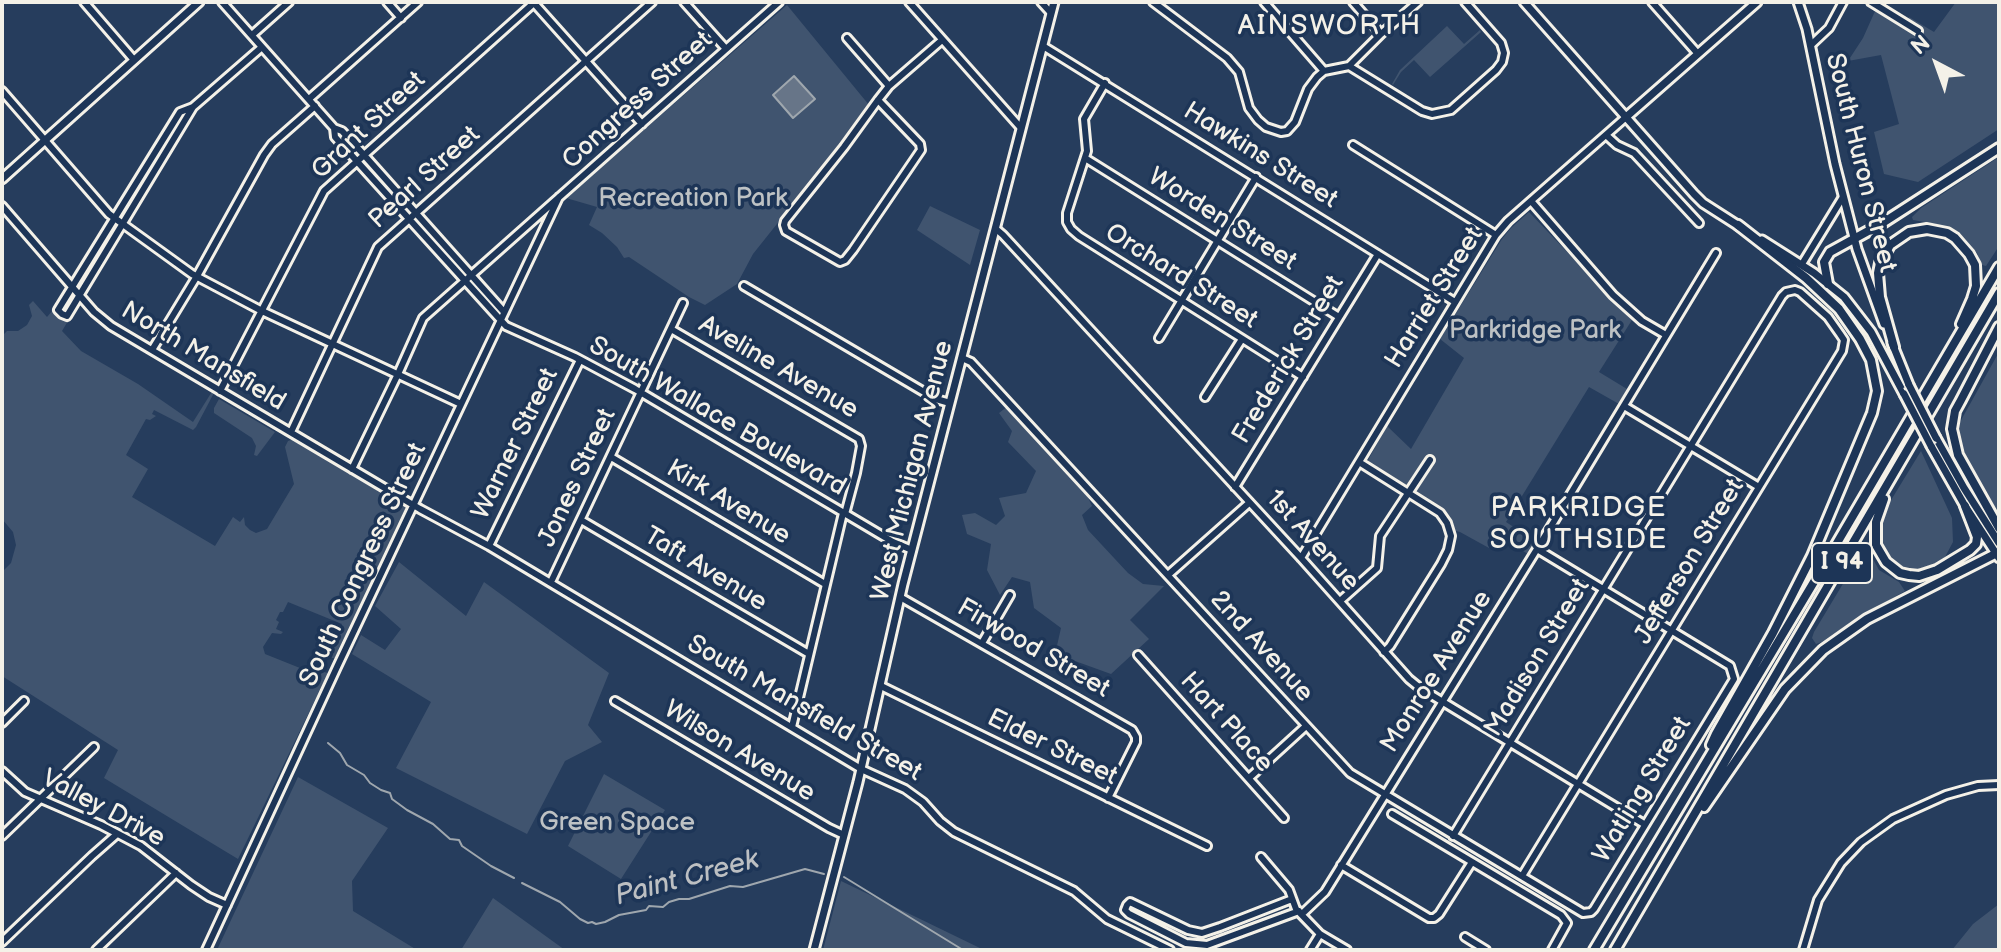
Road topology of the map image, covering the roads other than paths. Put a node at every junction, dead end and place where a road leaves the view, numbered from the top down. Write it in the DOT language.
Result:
graph roads {
  1 [pos="198,2"];
  2 [pos="222,2"];
  3 [pos="289,2"];
  4 [pos="387,2"];
  5 [pos="418,2"];
  6 [pos="534,2"];
  7 [pos="652,2"];
  8 [pos="684,2"];
  9 [pos="779,2"];
  10 [pos="909,2"];
  11 [pos="1041,2"];
  12 [pos="1054,2"];
  13 [pos="1153,2"];
  14 [pos="1264,2"];
  15 [pos="1353,2"];
  16 [pos="1418,2"];
  17 [pos="1465,2"];
  18 [pos="1524,2"];
  19 [pos="1652,2"];
  20 [pos="1757,2"];
  21 [pos="1798,2"];
  22 [pos="1843,2"];
  23 [pos="1871,2"];
  24 [pos="89,5"];
  25 [pos="1883,5"];
  26 [pos="1051,13"];
  27 [pos="401,18"];
  28 [pos="1918,31"];
  29 [pos="1381,34"];
  30 [pos="252,35"];
  31 [pos="847,38"];
  32 [pos="942,40"];
  33 [pos="1811,45"];
  34 [pos="1043,46"];
  35 [pos="262,47"];
  36 [pos="726,49"];
  37 [pos="1698,54"];
  38 [pos="134,60"];
  39 [pos="587,61"];
  40 [pos="1349,66"];
  41 [pos="1324,71"];
  42 [pos="1105,83"];
  43 [pos="889,86"];
  44 [pos="2,91"];
  45 [pos="309,99"];
  46 [pos="878,100"];
  47 [pos="315,106"];
  48 [pos="193,107"];
  49 [pos="1625,118"];
  50 [pos="642,124"];
  51 [pos="334,128"];
  52 [pos="1021,128"];
  53 [pos="1606,135"];
  54 [pos="44,141"];
  55 [pos="1353,145"];
  56 [pos="1999,148"];
  57 [pos="364,155"];
  58 [pos="1085,158"];
  59 [pos="357,161"];
  60 [pos="1256,177"];
  61 [pos="2,179"];
  62 [pos="559,197"];
  63 [pos="1843,197"];
  64 [pos="1531,201"];
  65 [pos="2,206"];
  66 [pos="415,213"];
  67 [pos="114,218"];
  68 [pos="409,219"];
  69 [pos="1699,223"];
  70 [pos="123,225"];
  71 [pos="1738,225"];
  72 [pos="996,229"];
  73 [pos="1496,235"];
  74 [pos="1854,238"];
  75 [pos="1217,241"];
  76 [pos="1716,253"];
  77 [pos="1378,254"];
  78 [pos="1802,264"];
  79 [pos="1999,267"];
  80 [pos="470,275"];
  81 [pos="197,276"];
  82 [pos="463,281"];
  83 [pos="1828,284"];
  84 [pos="744,286"];
  85 [pos="72,287"];
  86 [pos="1999,293"];
  87 [pos="80,296"];
  88 [pos="1782,296"];
  89 [pos="1182,301"];
  90 [pos="1455,302"];
  91 [pos="683,303"];
  92 [pos="262,311"];
  93 [pos="504,312"];
  94 [pos="1339,317"];
  95 [pos="500,321"];
  96 [pos="1999,327"];
  97 [pos="671,329"];
  98 [pos="1666,335"];
  99 [pos="1159,338"];
  100 [pos="1242,339"];
  101 [pos="1957,339"];
  102 [pos="332,344"];
  103 [pos="1894,347"];
  104 [pos="152,350"];
  105 [pos="962,358"];
  106 [pos="580,360"];
  107 [pos="398,374"];
  108 [pos="1303,377"];
  109 [pos="220,391"];
  110 [pos="641,392"];
  111 [pos="1205,397"];
  112 [pos="950,403"];
  113 [pos="461,404"];
  114 [pos="1624,406"];
  115 [pos="291,432"];
  116 [pos="1690,446"];
  117 [pos="611,457"];
  118 [pos="1430,460"];
  119 [pos="1359,462"];
  120 [pos="352,469"];
  121 [pos="1890,481"];
  122 [pos="1235,487"];
  123 [pos="1759,487"];
  124 [pos="1409,493"];
  125 [pos="1249,503"];
  126 [pos="414,505"];
  127 [pos="1965,506"];
  128 [pos="844,513"];
  129 [pos="581,520"];
  130 [pos="1999,528"];
  131 [pos="1999,543"];
  132 [pos="489,546"];
  133 [pos="1537,549"];
  134 [pos="912,550"];
  135 [pos="1998,555"];
  136 [pos="1301,558"];
  137 [pos="1168,575"];
  138 [pos="551,582"];
  139 [pos="825,584"];
  140 [pos="1604,589"];
  141 [pos="1010,595"];
  142 [pos="900,597"];
  143 [pos="1340,601"];
  144 [pos="1671,630"];
  145 [pos="982,643"];
  146 [pos="1384,652"];
  147 [pos="809,654"];
  148 [pos="1138,655"];
  149 [pos="881,686"];
  150 [pos="24,701"];
  151 [pos="615,701"];
  152 [pos="1443,701"];
  153 [pos="2,723"];
  154 [pos="1306,726"];
  155 [pos="792,727"];
  156 [pos="1511,742"];
  157 [pos="94,747"];
  158 [pos="861,769"];
  159 [pos="1702,770"];
  160 [pos="2,771"];
  161 [pos="1249,778"];
  162 [pos="1578,784"];
  163 [pos="1999,785"];
  164 [pos="1385,795"];
  165 [pos="1108,798"];
  166 [pos="40,799"];
  167 [pos="1392,814"];
  168 [pos="1284,818"];
  169 [pos="1644,824"];
  170 [pos="1684,832"];
  171 [pos="117,834"];
  172 [pos="844,835"];
  173 [pos="2,836"];
  174 [pos="1453,836"];
  175 [pos="1207,846"];
  176 [pos="1261,857"];
  177 [pos="1472,862"];
  178 [pos="1341,865"];
  179 [pos="176,873"];
  180 [pos="1522,876"];
  181 [pos="1292,899"];
  182 [pos="227,905"];
  183 [pos="1575,910"];
  184 [pos="1300,913"];
  185 [pos="1320,934"];
  186 [pos="1465,937"];
  187 [pos="211,940"];
  188 [pos="2,942"];
  189 [pos="96,950"];
  190 [pos="200,950"];
  191 [pos="206,950"];
  192 [pos="814,950"];
  193 [pos="1170,950"];
  194 [pos="1310,950"];
  195 [pos="1347,950"];
  196 [pos="1486,950"];
  197 [pos="1552,950"];
  198 [pos="1594,950"];
  199 [pos="1615,950"];
  200 [pos="1803,950"];
  1 -- 38 [label="main road"];
  2 -- 30 [label="street"];
  3 -- 30 [label="street"];
  4 -- 27 [label="street"];
  5 -- 27 [label="street"];
  6 -- 39 [label="street"];
  6 -- 57 [label="street, Grant Street"];
  7 -- 39 [label="street, Pearl Street"];
  8 -- 36 [label="street"];
  9 -- 36 [label="street, Congress Street"];
  10 -- 32 [label="street"];
  11 -- 26 [label="street"];
  12 -- 26 [label="main road, West Michigan Avenue"];
  13 -- 41 [label="street"];
  14 -- 41 [label="street"];
  15 -- 29 [label="street"];
  16 -- 29 [label="street"];
  17 -- 40 [label="street"];
  18 -- 49 [label="main road"];
  19 -- 37 [label="street"];
  20 -- 37 [label="main road, Harriet Street"];
  21 -- 33 [label="main road, South Huron Street"];
  22 -- 33 [label="street"];
  23 -- 25 [label="street"];
  24 -- 38 [label="street"];
  25 -- 28 [label="street"];
  26 -- 34 [label="main road, West Michigan Avenue"];
  27 -- 45 [label="street"];
  29 -- 40 [label="street"];
  30 -- 35 [label="street"];
  31 -- 43 [label="street"];
  32 -- 43 [label="street"];
  32 -- 52 [label="street"];
  33 -- 63 [label="main road, South Huron Street"];
  34 -- 42 [label="street, Hawkins Street"];
  34 -- 52 [label="main road, West Michigan Avenue"];
  35 -- 45 [label="street"];
  35 -- 48 [label="street"];
  36 -- 50 [label="street, Congress Street"];
  37 -- 49 [label="main road, Harriet Street"];
  38 -- 54 [label="main road"];
  39 -- 50 [label="street"];
  39 -- 66 [label="street, Pearl Street"];
  40 -- 41 [label="street"];
  42 -- 58 [label="street"];
  42 -- 60 [label="street, Hawkins Street"];
  43 -- 46 [label="street"];
  44 -- 54 [label="street"];
  45 -- 47 [label="street"];
  46 -- 46 [label="street"];
  47 -- 51 [label="street"];
  47 -- 81 [label="street"];
  48 -- 67 [label="street"];
  48 -- 70 [label="street"];
  49 -- 53 [label="street, Harriet Street"];
  49 -- 71 [label="main road"];
  50 -- 62 [label="street, Congress Street"];
  51 -- 57 [label="street"];
  51 -- 59 [label="street, South Wallace Boulevard"];
  52 -- 72 [label="main road, West Michigan Avenue"];
  53 -- 64 [label="street, Harriet Street"];
  53 -- 69 [label="street"];
  54 -- 61 [label="main road"];
  54 -- 67 [label="street"];
  55 -- 73 [label="street"];
  56 -- 74 [label="highway"];
  57 -- 59 [label="street, Grant Street"];
  57 -- 66 [label="street"];
  58 -- 75 [label="street, Worden Street"];
  58 -- 89 [label="street, Orchard Street"];
  59 -- 68 [label="street, South Wallace Boulevard"];
  59 -- 92 [label="street, Grant Street"];
  60 -- 75 [label="street"];
  60 -- 77 [label="street, Hawkins Street"];
  62 -- 80 [label="street, Congress Street"];
  62 -- 93 [label="street, South Congress Street"];
  63 -- 74 [label="main road, South Huron Street"];
  63 -- 78 [label="street"];
  64 -- 73 [label="street, Harriet Street"];
  64 -- 98 [label="street"];
  65 -- 85 [label="street, North Mansfield"];
  66 -- 68 [label="street, Pearl Street"];
  66 -- 80 [label="street"];
  67 -- 70 [label="street"];
  67 -- 85 [label="street"];
  68 -- 82 [label="street, South Wallace Boulevard"];
  68 -- 102 [label="street, Pearl Street"];
  70 -- 81 [label="street"];
  70 -- 87 [label="street"];
  71 -- 78 [label="main road"];
  71 -- 159 [label="highway"];
  72 -- 105 [label="main road, West Michigan Avenue"];
  72 -- 122 [label="street, 1st Avenue"];
  73 -- 90 [label="street, Harriet Street"];
  74 -- 83 [label="highway"];
  74 -- 103 [label="main road, South Huron Street"];
  75 -- 89 [label="street"];
  75 -- 94 [label="street, Worden Street"];
  76 -- 98 [label="street, Monroe Avenue"];
  77 -- 90 [label="street, Hawkins Street"];
  77 -- 94 [label="street, Frederick Street"];
  78 -- 83 [label="main road"];
  79 -- 101 [label="highway, I 94"];
  80 -- 82 [label="street, Congress Street"];
  80 -- 93 [label="street"];
  81 -- 92 [label="street"];
  81 -- 104 [label="street"];
  82 -- 95 [label="street, South Wallace Boulevard"];
  82 -- 107 [label="street, Congress Street"];
  83 -- 127 [label="main road, bridge"];
  84 -- 112 [label="street"];
  85 -- 87 [label="street, North Mansfield"];
  85 -- 87 [label="street"];
  86 -- 121 [label="highway, I 94"];
  87 -- 104 [label="street, North Mansfield"];
  88 -- 116 [label="street, Madison Street"];
  88 -- 123 [label="street, Jefferson Street"];
  89 -- 99 [label="street"];
  89 -- 100 [label="street, Orchard Street"];
  90 -- 119 [label="street, Harriet Street"];
  91 -- 97 [label="street, Jones Street"];
  92 -- 102 [label="street"];
  92 -- 109 [label="street, Grant Street"];
  93 -- 95 [label="street, South Congress Street"];
  94 -- 108 [label="street, Frederick Street"];
  95 -- 106 [label="street, South Wallace Boulevard"];
  95 -- 113 [label="street, South Congress Street"];
  96 -- 130 [label="highway"];
  97 -- 110 [label="street, Jones Street"];
  97 -- 128 [label="street, Aveline Avenue"];
  98 -- 114 [label="street, Monroe Avenue"];
  100 -- 108 [label="street, Orchard Street"];
  100 -- 111 [label="street"];
  101 -- 103 [label="highway"];
  101 -- 159 [label="highway, I 94"];
  102 -- 107 [label="street"];
  102 -- 115 [label="street, Pearl Street"];
  103 -- 131 [label="main road, South Huron Street, bridge"];
  104 -- 109 [label="street, North Mansfield"];
  105 -- 112 [label="main road, West Michigan Avenue"];
  105 -- 137 [label="street, 2nd Avenue"];
  106 -- 110 [label="street, South Wallace Boulevard"];
  106 -- 132 [label="street, Warner Street"];
  107 -- 113 [label="street"];
  107 -- 120 [label="street, Congress Street"];
  108 -- 122 [label="street, Frederick Street"];
  109 -- 115 [label="street, North Mansfield"];
  110 -- 117 [label="street, Jones Street"];
  110 -- 128 [label="street, South Wallace Boulevard"];
  112 -- 134 [label="main road, West Michigan Avenue"];
  113 -- 126 [label="street, South Congress Street"];
  114 -- 116 [label="street"];
  114 -- 133 [label="street, Monroe Avenue"];
  115 -- 120 [label="street, North Mansfield"];
  116 -- 123 [label="street"];
  116 -- 140 [label="street, Madison Street"];
  117 -- 129 [label="street, Jones Street"];
  117 -- 139 [label="street, Kirk Avenue"];
  118 -- 124 [label="street"];
  119 -- 124 [label="street"];
  119 -- 136 [label="street, Harriet Street"];
  120 -- 126 [label="street, North Mansfield"];
  121 -- 127 [label="highway"];
  121 -- 170 [label="highway, I 94"];
  122 -- 125 [label="street, 1st Avenue"];
  123 -- 144 [label="street, Jefferson Street"];
  124 -- 143 [label="street"];
  124 -- 146 [label="street"];
  125 -- 136 [label="street, 1st Avenue"];
  125 -- 137 [label="street"];
  126 -- 132 [label="street, South Mansfield Street"];
  126 -- 182 [label="street, South Congress Street"];
  127 -- 135 [label="main road"];
  128 -- 134 [label="street, South Wallace Boulevard"];
  128 -- 139 [label="street"];
  129 -- 138 [label="street, Jones Street"];
  129 -- 147 [label="street, Taft Avenue"];
  132 -- 138 [label="street, South Mansfield Street"];
  133 -- 140 [label="street"];
  133 -- 152 [label="street, Monroe Avenue"];
  134 -- 142 [label="main road, West Michigan Avenue"];
  135 -- 170 [label="highway"];
  136 -- 143 [label="street, 1st Avenue"];
  137 -- 154 [label="street, 2nd Avenue"];
  138 -- 155 [label="street, South Mansfield Street"];
  139 -- 147 [label="street"];
  140 -- 144 [label="street"];
  140 -- 156 [label="street, Madison Street"];
  141 -- 145 [label="street"];
  142 -- 145 [label="street, Firwood Street"];
  142 -- 149 [label="main road, West Michigan Avenue"];
  143 -- 146 [label="street, 1st Avenue"];
  144 -- 162 [label="street, Jefferson Street"];
  144 -- 169 [label="street, Watling Street"];
  145 -- 165 [label="street, Firwood Street"];
  146 -- 152 [label="street, 1st Avenue"];
  147 -- 155 [label="street"];
  148 -- 161 [label="street, Hart Place"];
  149 -- 158 [label="main road, West Michigan Avenue"];
  149 -- 165 [label="street, Elder Street"];
  150 -- 153 [label="street"];
  151 -- 172 [label="street, Wilson Avenue"];
  152 -- 156 [label="street, 1st Avenue"];
  152 -- 164 [label="street, Monroe Avenue"];
  154 -- 161 [label="street"];
  154 -- 164 [label="street, 2nd Avenue"];
  155 -- 158 [label="street, South Mansfield Street"];
  156 -- 162 [label="street, 1st Avenue"];
  156 -- 174 [label="street, Madison Street"];
  157 -- 166 [label="street"];
  158 -- 172 [label="main road, West Michigan Avenue"];
  158 -- 193 [label="street, South Mansfield Street"];
  159 -- 198 [label="highway, I 94"];
  160 -- 166 [label="street, Valley Drive"];
  161 -- 168 [label="street, Hart Place"];
  162 -- 169 [label="street, 1st Avenue"];
  162 -- 180 [label="street, Jefferson Street"];
  163 -- 200 [label="street"];
  164 -- 174 [label="street, 2nd Avenue"];
  164 -- 178 [label="street, Monroe Avenue"];
  165 -- 175 [label="street, Elder Street"];
  166 -- 171 [label="street, Valley Drive"];
  166 -- 173 [label="street"];
  167 -- 177 [label="street"];
  169 -- 183 [label="street, Watling Street"];
  170 -- 199 [label="highway, I 94"];
  171 -- 179 [label="street, Valley Drive"];
  171 -- 188 [label="street"];
  172 -- 192 [label="main road, West Michigan Avenue"];
  174 -- 180 [label="street, 2nd Avenue"];
  176 -- 181 [label="street"];
  177 -- 178 [label="street"];
  177 -- 197 [label="street"];
  178 -- 184 [label="street, Monroe Avenue"];
  179 -- 182 [label="street, Valley Drive"];
  179 -- 189 [label="street"];
  180 -- 183 [label="street, 2nd Avenue"];
  181 -- 184 [label="street"];
  181 -- 184 [label="street"];
  182 -- 187 [label="street, South Congress Street"];
  184 -- 185 [label="street"];
  185 -- 194 [label="street"];
  185 -- 195 [label="street"];
  186 -- 196 [label="street"];
  187 -- 190 [label="street"];
  187 -- 191 [label="street, South Congress Street"];
}
